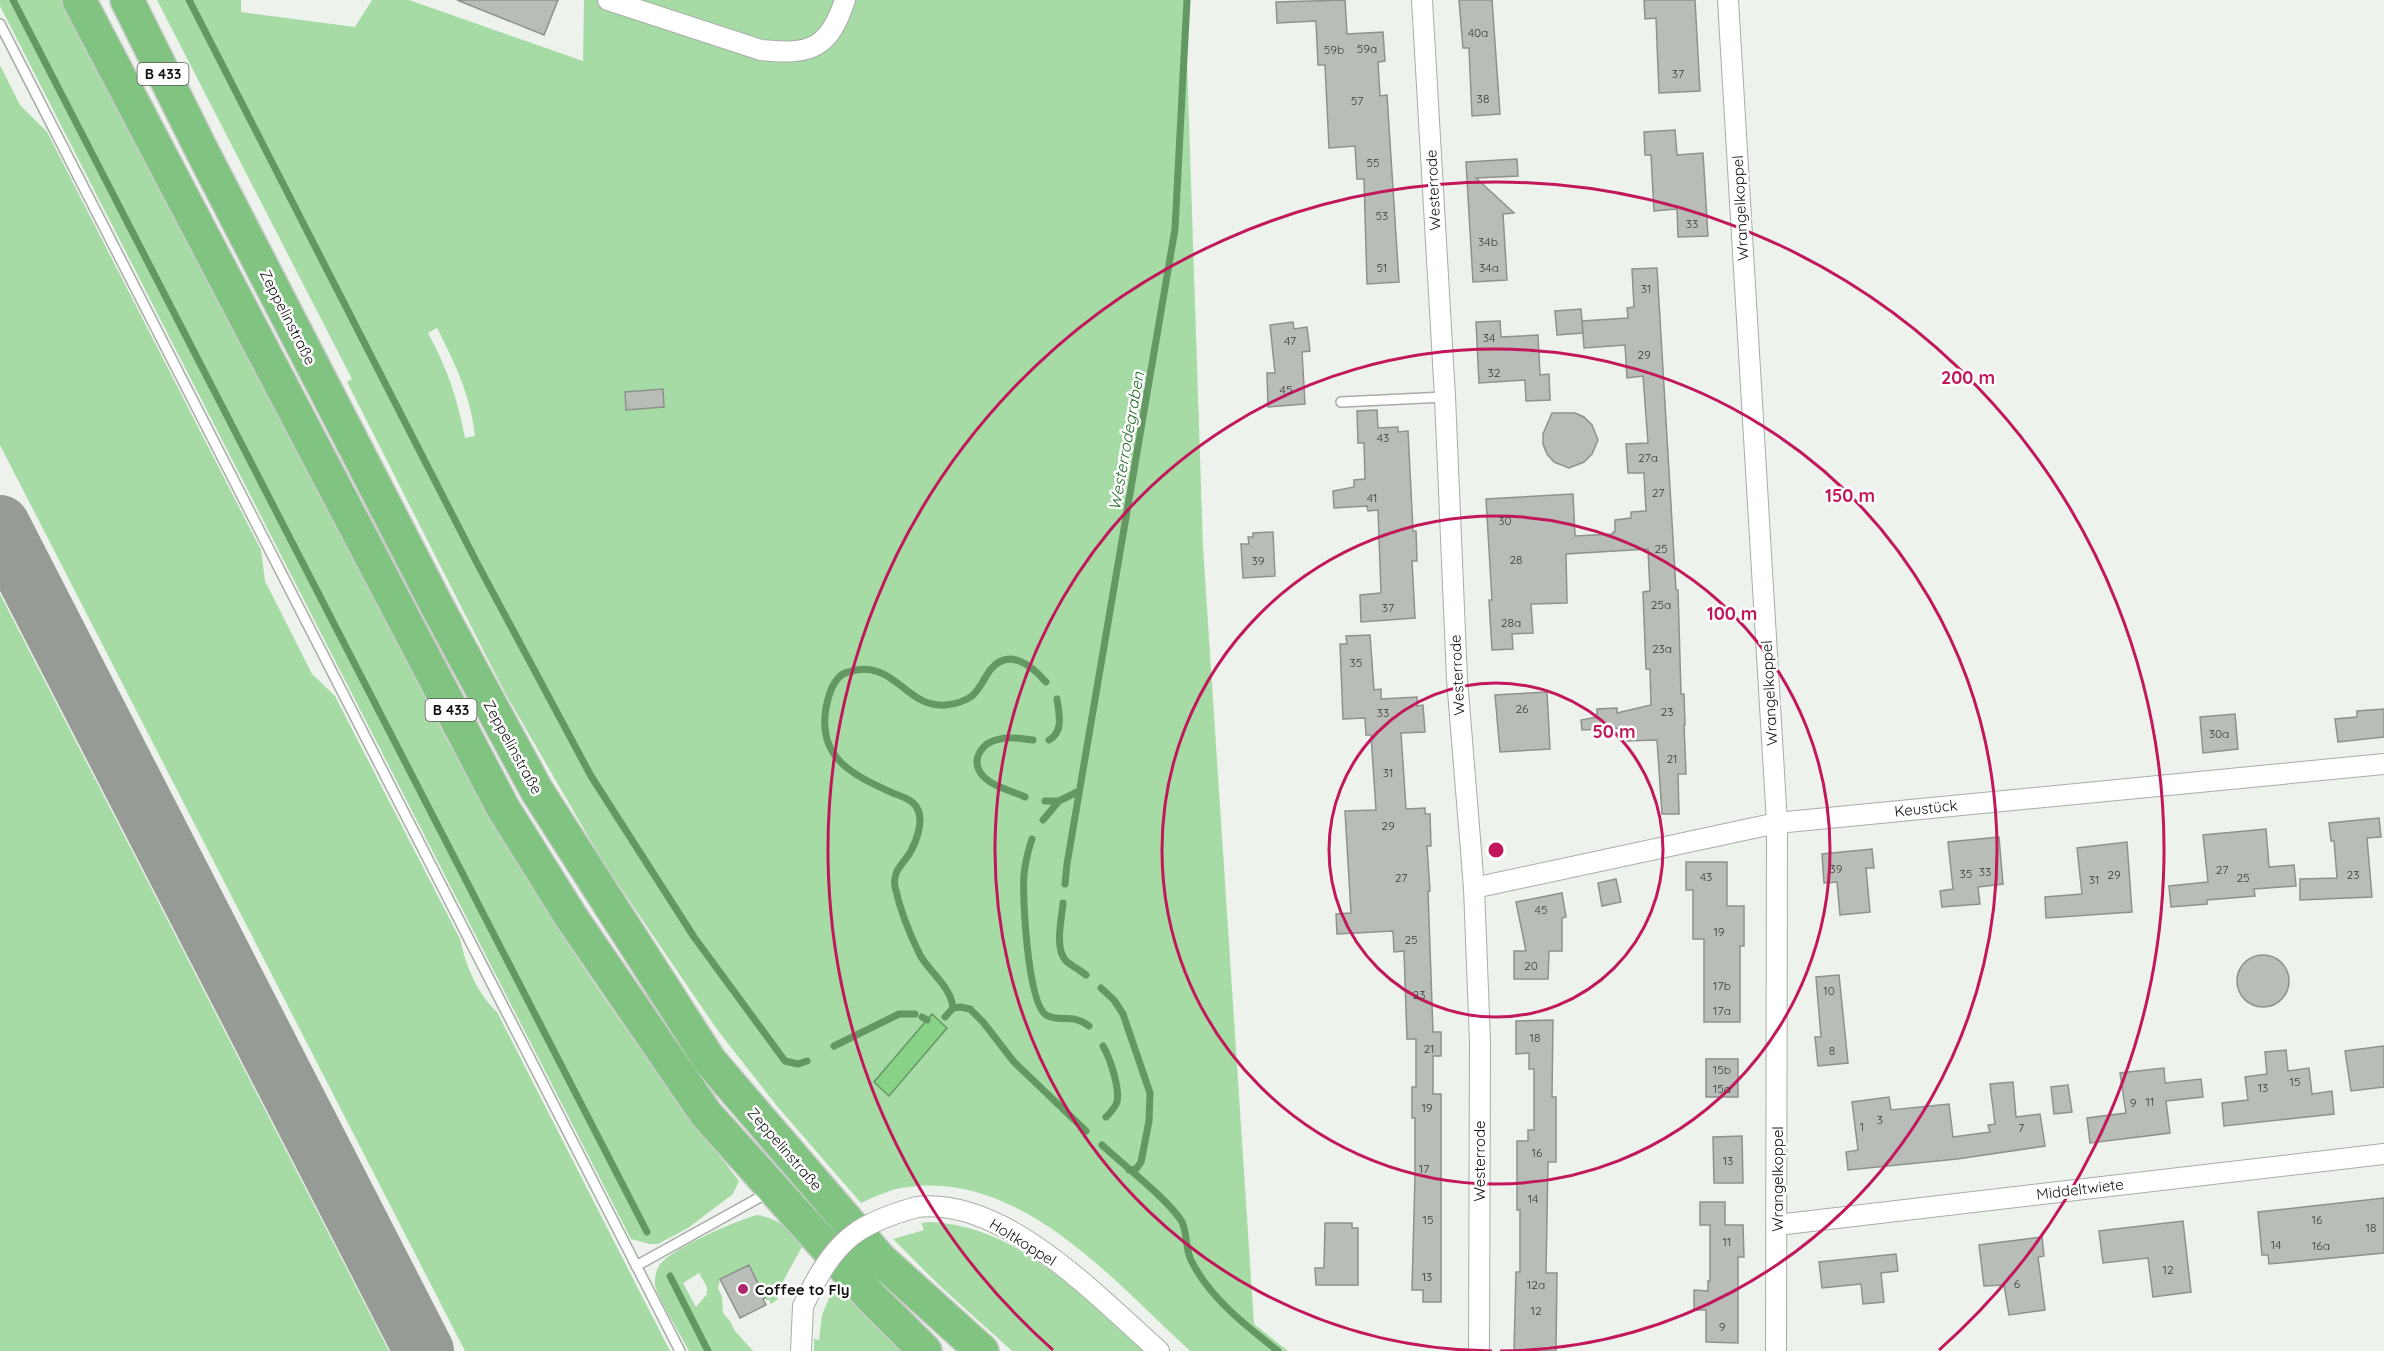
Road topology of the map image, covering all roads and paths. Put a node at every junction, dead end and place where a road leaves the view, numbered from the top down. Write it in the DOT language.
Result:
graph roads {
  1 [pos="80,0"];
  2 [pos="127,0"];
  3 [pos="608,0"];
  4 [pos="845,0"];
  5 [pos="1422,0"];
  6 [pos="1728,0"];
  7 [pos="0,24"];
  8 [pos="1445,397"];
  9 [pos="1341,402"];
  10 [pos="2384,764"];
  11 [pos="1777,823"];
  12 [pos="1474,888"];
  13 [pos="2384,1154"];
  14 [pos="774,1189"];
  15 [pos="1777,1225"];
  16 [pos="636,1266"];
  17 [pos="680,1351"];
  18 [pos="801,1351"];
  19 [pos="925,1351"];
  20 [pos="982,1351"];
  21 [pos="1159,1351"];
  22 [pos="1479,1351"];
  23 [pos="1776,1351"];
  1 -- 14 [label="highway, B 433"];
  2 -- 20 [label="highway, Zeppelinstraße / B 433"];
  3 -- 4 [label="street"];
  5 -- 8 [label="street, Westerrode"];
  6 -- 11 [label="street, Wrangelkoppel"];
  7 -- 16 [label="lane"];
  8 -- 9 [label="lane"];
  8 -- 12 [label="street, Westerrode"];
  10 -- 11 [label="street, Keustück"];
  11 -- 12 [label="street, Keustück"];
  11 -- 15 [label="street, Wrangelkoppel"];
  12 -- 22 [label="street, Westerrode"];
  13 -- 15 [label="street, Middeltwiete"];
  14 -- 16 [label="lane"];
  14 -- 19 [label="highway, B 433"];
  15 -- 23 [label="street, Wrangelkoppel"];
  16 -- 17 [label="lane"];
  18 -- 21 [label="street, Holtkoppel, bridge"];
}
